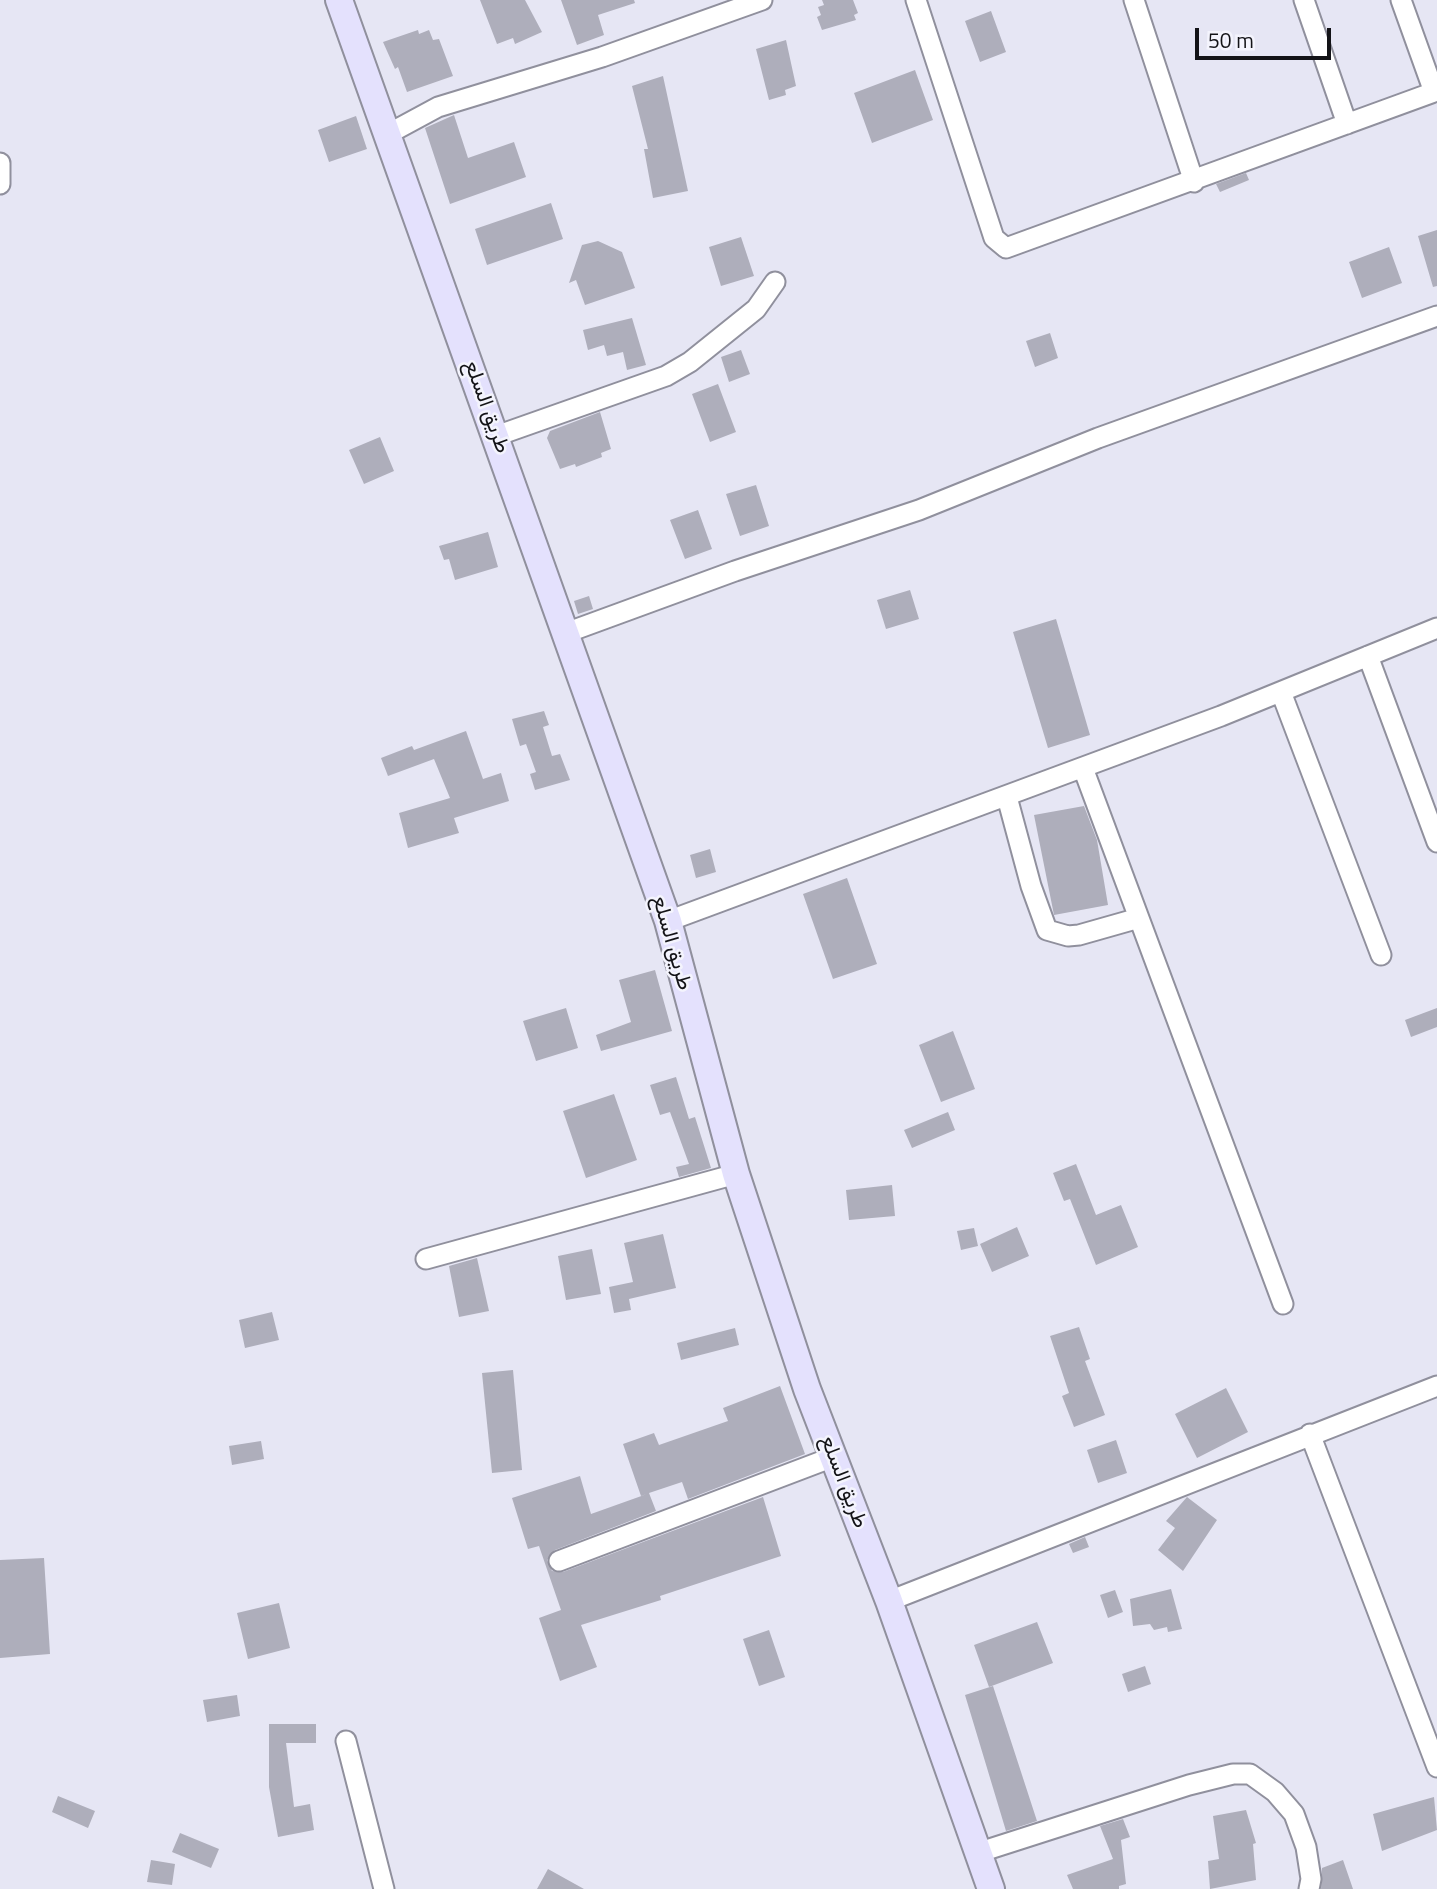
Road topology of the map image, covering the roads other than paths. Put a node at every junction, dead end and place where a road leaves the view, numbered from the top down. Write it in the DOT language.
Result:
graph roads {
  1 [pos="340,0"];
  2 [pos="762,0"];
  3 [pos="916,0"];
  4 [pos="1135,0"];
  5 [pos="1304,0"];
  6 [pos="1401,0"];
  7 [pos="1435,92"];
  8 [pos="1347,124"];
  9 [pos="388,134"];
  10 [pos="0,163"];
  11 [pos="1194,182"];
  12 [pos="0,184"];
  13 [pos="775,282"];
  14 [pos="1437,316"];
  15 [pos="496,436"];
  16 [pos="1437,628"];
  17 [pos="564,635"];
  18 [pos="1368,656"];
  19 [pos="1281,692"];
  20 [pos="1083,768"];
  21 [pos="1007,797"];
  22 [pos="1437,842"];
  23 [pos="1139,918"];
  24 [pos="668,920"];
  25 [pos="1381,956"];
  26 [pos="736,1174"];
  27 [pos="426,1259"];
  28 [pos="1283,1304"];
  29 [pos="1437,1386"];
  30 [pos="1310,1434"];
  31 [pos="833,1457"];
  32 [pos="559,1561"];
  33 [pos="889,1601"];
  34 [pos="346,1741"];
  35 [pos="1437,1767"];
  36 [pos="977,1853"];
  37 [pos="384,1889"];
  38 [pos="990,1889"];
  39 [pos="1309,1889"];
  1 -- 9 [label="street, طريق السلع"];
  2 -- 9 [label="street"];
  3 -- 11 [label="street"];
  4 -- 11 [label="street"];
  5 -- 8 [label="street"];
  6 -- 7 [label="street"];
  7 -- 8 [label="street"];
  8 -- 11 [label="street"];
  9 -- 15 [label="street, طريق السلع"];
  10 -- 12 [label="street"];
  13 -- 15 [label="street"];
  14 -- 17 [label="street"];
  15 -- 17 [label="street, طريق السلع"];
  16 -- 18 [label="street"];
  17 -- 24 [label="street, طريق السلع"];
  18 -- 19 [label="street"];
  18 -- 22 [label="street"];
  19 -- 20 [label="street"];
  19 -- 25 [label="street"];
  20 -- 21 [label="street"];
  20 -- 23 [label="street"];
  21 -- 23 [label="street"];
  21 -- 24 [label="street"];
  23 -- 28 [label="street"];
  24 -- 26 [label="street, طريق السلع"];
  26 -- 27 [label="street"];
  26 -- 31 [label="street, طريق السلع"];
  29 -- 30 [label="street"];
  30 -- 33 [label="street"];
  30 -- 35 [label="street"];
  31 -- 32 [label="street"];
  31 -- 33 [label="street, طريق السلع"];
  33 -- 36 [label="street, طريق السلع"];
  34 -- 37 [label="street"];
  36 -- 38 [label="street, طريق السلع"];
  36 -- 39 [label="street"];
}
